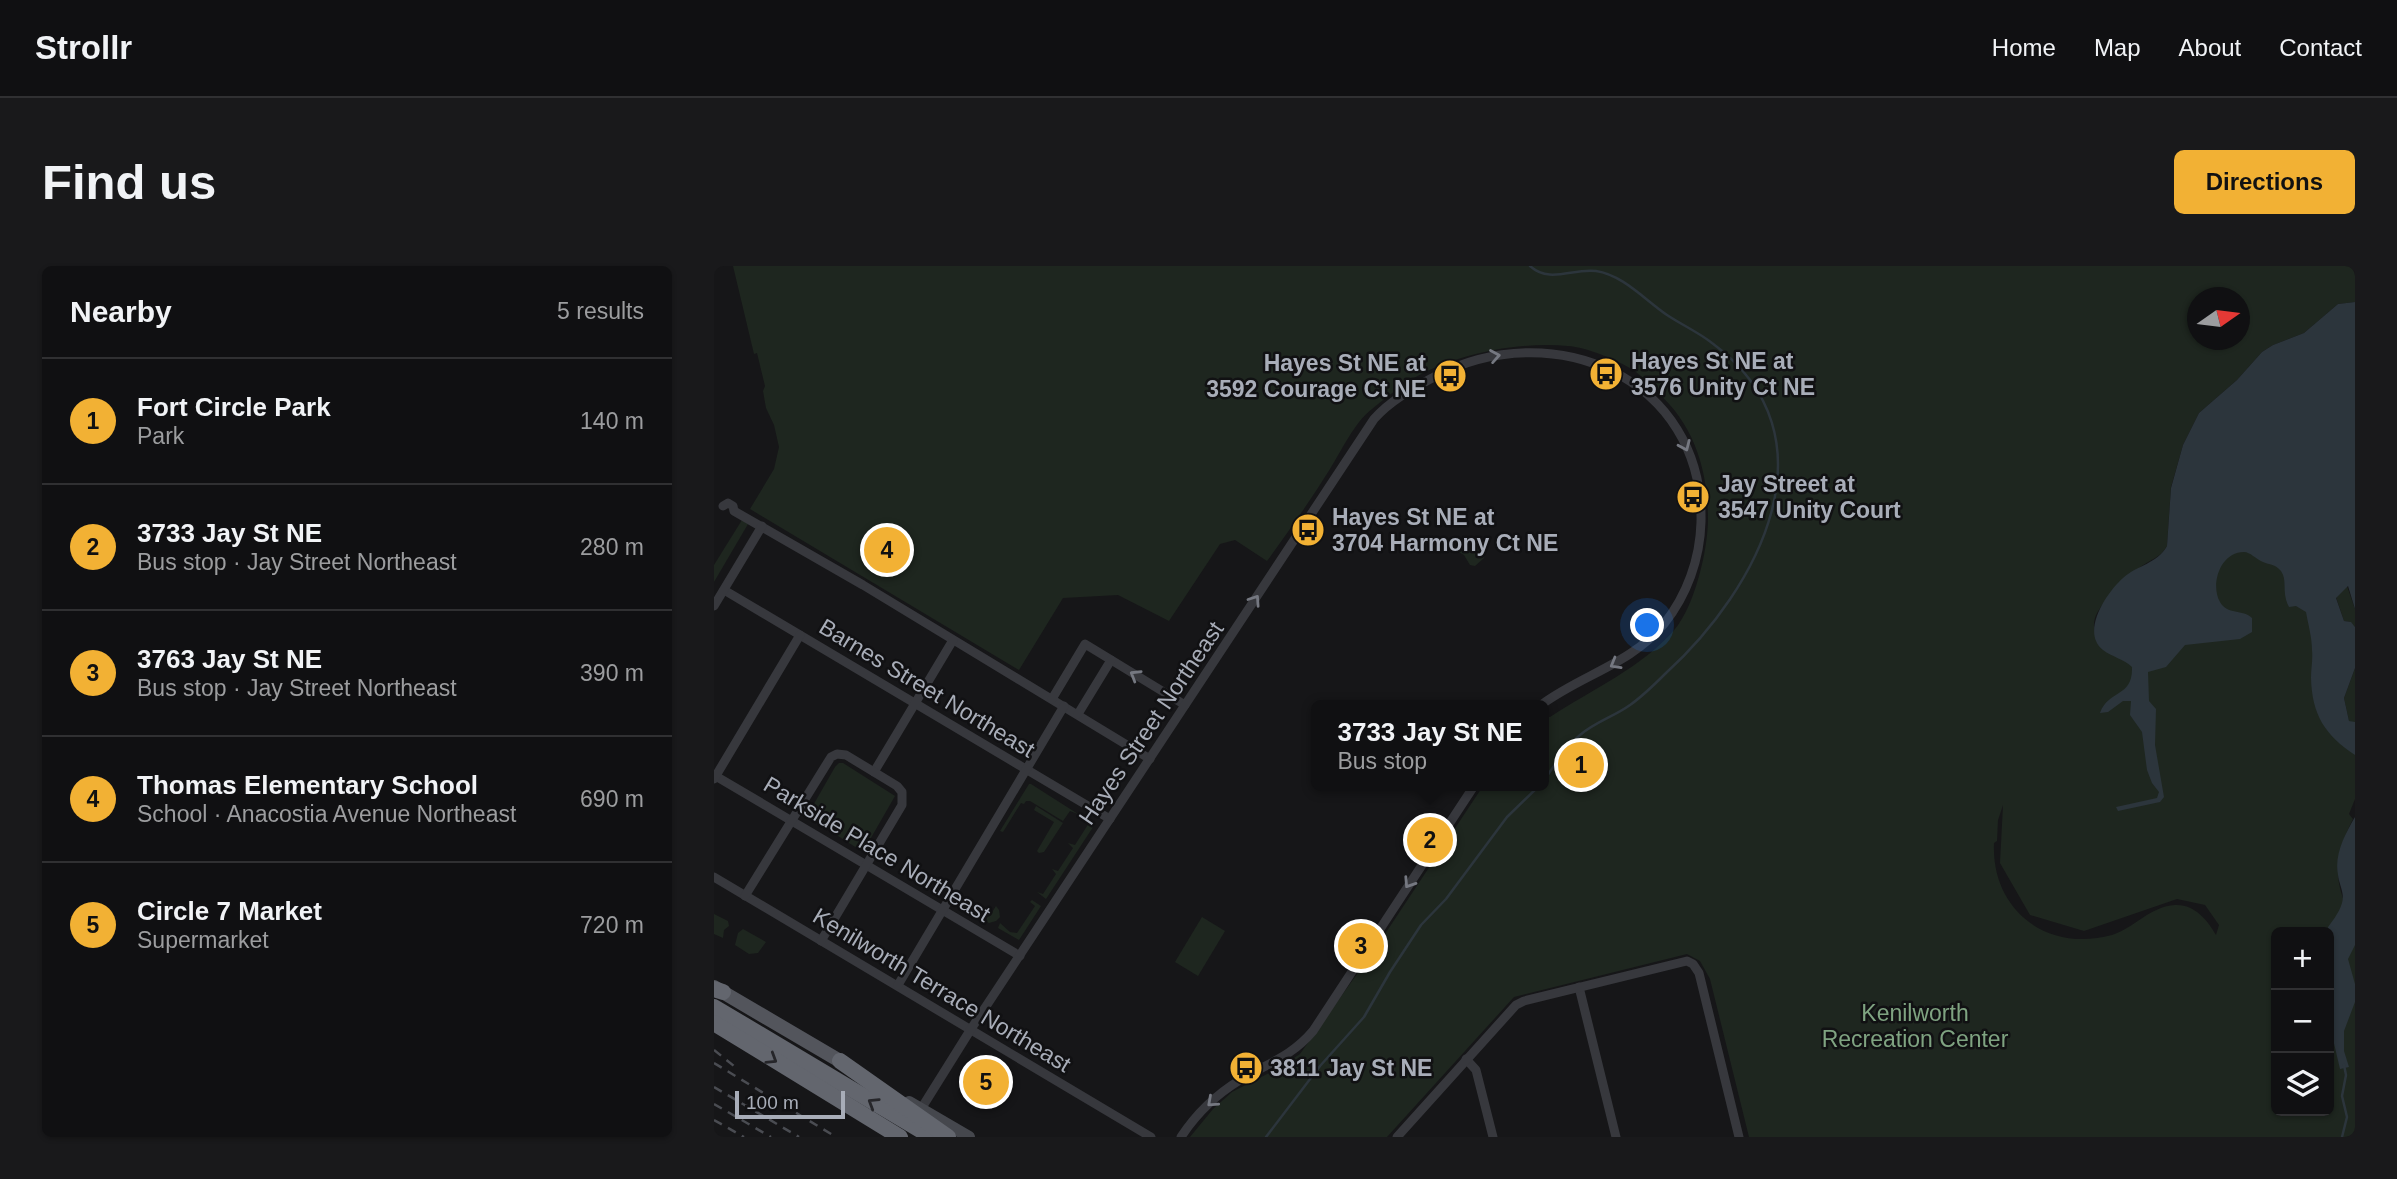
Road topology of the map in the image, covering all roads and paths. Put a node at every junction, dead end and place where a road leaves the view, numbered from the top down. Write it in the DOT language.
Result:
graph roads {
  1 [pos="718,505"];
  2 [pos="762,526"];
  3 [pos="724,590"];
  4 [pos="714,606"];
  5 [pos="800,635"];
  6 [pos="953,640"];
  7 [pos="1111,660"];
  8 [pos="1052,699"];
  9 [pos="1549,700"];
  10 [pos="915,704"];
  11 [pos="1185,705"];
  12 [pos="1064,706"];
  13 [pos="1077,714"];
  14 [pos="1150,759"];
  15 [pos="1026,770"];
  16 [pos="874,772"];
  17 [pos="715,777"];
  18 [pos="1472,791"];
  19 [pos="1110,819"];
  20 [pos="791,821"];
  21 [pos="867,865"];
  22 [pos="714,877"];
  23 [pos="745,896"];
  24 [pos="942,910"];
  25 [pos="821,941"];
  26 [pos="1020,956"];
  27 [pos="898,985"];
  28 [pos="1579,987"];
  29 [pos="717,989"];
  30 [pos="714,1007"];
  31 [pos="714,1023"];
  32 [pos="971,1029"];
  33 [pos="1466,1059"];
  34 [pos="840,1061"];
  35 [pos="921,1109"];
  36 [pos="900,1137"];
  37 [pos="932,1137"];
  38 [pos="948,1137"];
  39 [pos="969,1137"];
  40 [pos="1151,1137"];
  41 [pos="1181,1137"];
  42 [pos="1397,1137"];
  43 [pos="1493,1137"];
  44 [pos="1616,1137"];
  45 [pos="1739,1137"];
  1 -- 2 [label="street"];
  2 -- 3 [label="street"];
  2 -- 6 [label="street"];
  3 -- 4 [label="street"];
  3 -- 5 [label="street, Barnes Street Northeast"];
  5 -- 10 [label="street, Barnes Street Northeast"];
  5 -- 17 [label="street"];
  6 -- 8 [label="street"];
  6 -- 10 [label="street"];
  7 -- 8 [label="street"];
  11 -- 7 [label="street, one-way"];
  7 -- 13 [label="street"];
  8 -- 12 [label="street"];
  11 -- 9 [label="street, Hayes Street Northeast, one-way"];
  10 -- 15 [label="street, Barnes Street Northeast"];
  10 -- 16 [label="street"];
  11 -- 14 [label="street, Hayes Street Northeast"];
  12 -- 13 [label="street"];
  12 -- 15 [label="street"];
  13 -- 14 [label="street"];
  14 -- 19 [label="street, Hayes Street Northeast"];
  15 -- 19 [label="street, Barnes Street Northeast"];
  15 -- 24 [label="street"];
  16 -- 20 [label="street"];
  16 -- 21 [label="street"];
  17 -- 20 [label="street, Parkside Place Northeast"];
  18 -- 41 [label="street, one-way"];
  19 -- 26 [label="street, Hayes Street Northeast"];
  20 -- 21 [label="street, Parkside Place Northeast"];
  20 -- 23 [label="street"];
  21 -- 24 [label="street, Parkside Place Northeast"];
  21 -- 25 [label="street"];
  22 -- 23 [label="street, Kenilworth Terrace Northeast"];
  23 -- 25 [label="street, Kenilworth Terrace Northeast"];
  24 -- 26 [label="street, Parkside Place Northeast"];
  24 -- 27 [label="street"];
  25 -- 27 [label="street, Kenilworth Terrace Northeast"];
  26 -- 32 [label="street, Hayes Street Northeast"];
  27 -- 32 [label="street, Kenilworth Terrace Northeast"];
  28 -- 33 [label="street"];
  28 -- 44 [label="street"];
  28 -- 45 [label="street"];
  29 -- 34 [label="main road"];
  37 -- 30 [label="highway, one-way"];
  31 -- 36 [label="highway, one-way"];
  32 -- 35 [label="street, Hayes Street Northeast"];
  32 -- 40 [label="street, Kenilworth Terrace Northeast"];
  33 -- 42 [label="street"];
  33 -- 43 [label="street"];
  34 -- 35 [label="main road"];
  34 -- 38 [label="highway"];
  35 -- 39 [label="main road"];
}
